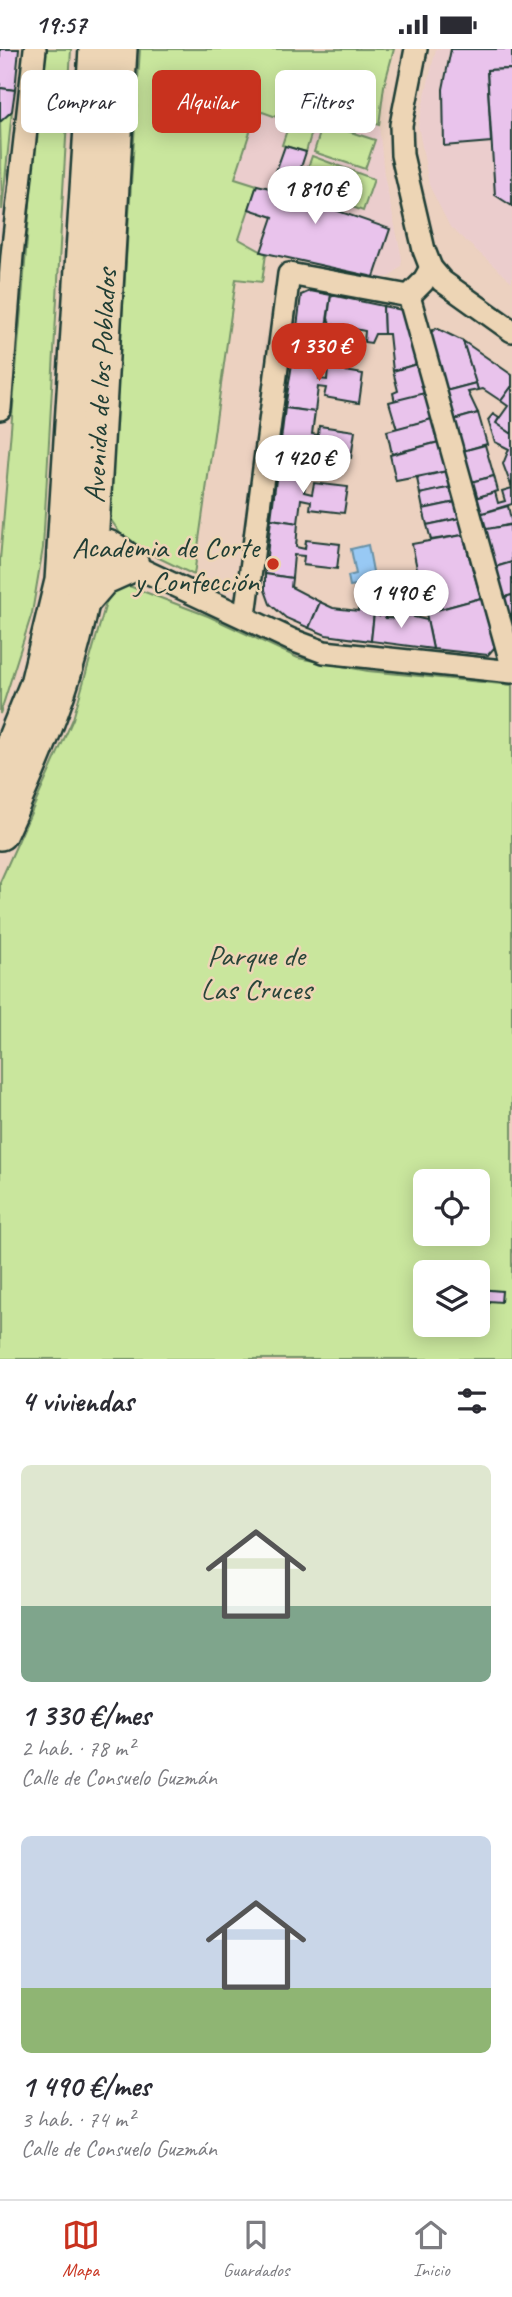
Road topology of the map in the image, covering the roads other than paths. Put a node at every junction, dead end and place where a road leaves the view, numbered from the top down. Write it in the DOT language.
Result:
graph roads {
  1 [pos="35,49"];
  2 [pos="96,49"];
  3 [pos="120,49"];
  4 [pos="416,49"];
  5 [pos="431,268"];
  6 [pos="409,296"];
  7 [pos="512,331"];
  8 [pos="0,408"];
  9 [pos="91,545"];
  10 [pos="132,565"];
  11 [pos="74,590"];
  12 [pos="245,616"];
  13 [pos="512,666"];
  14 [pos="512,672"];
  15 [pos="0,775"];
  16 [pos="0,832"];
  1 -- 8 [label="street"];
  2 -- 11 [label="main road, Avenida de los Poblados"];
  3 -- 9 [label="main road, Avenida de los Poblados"];
  4 -- 5 [label="street"];
  5 -- 6 [label="street"];
  5 -- 7 [label="street"];
  6 -- 12 [label="street"];
  6 -- 13 [label="street"];
  9 -- 10 [label="main road"];
  9 -- 11 [label="main road"];
  10 -- 11 [label="main road"];
  10 -- 12 [label="street"];
  11 -- 15 [label="main road, Avenida de los Poblados"];
  11 -- 16 [label="main road, Avenida de los Poblados"];
  12 -- 14 [label="street"];
}
